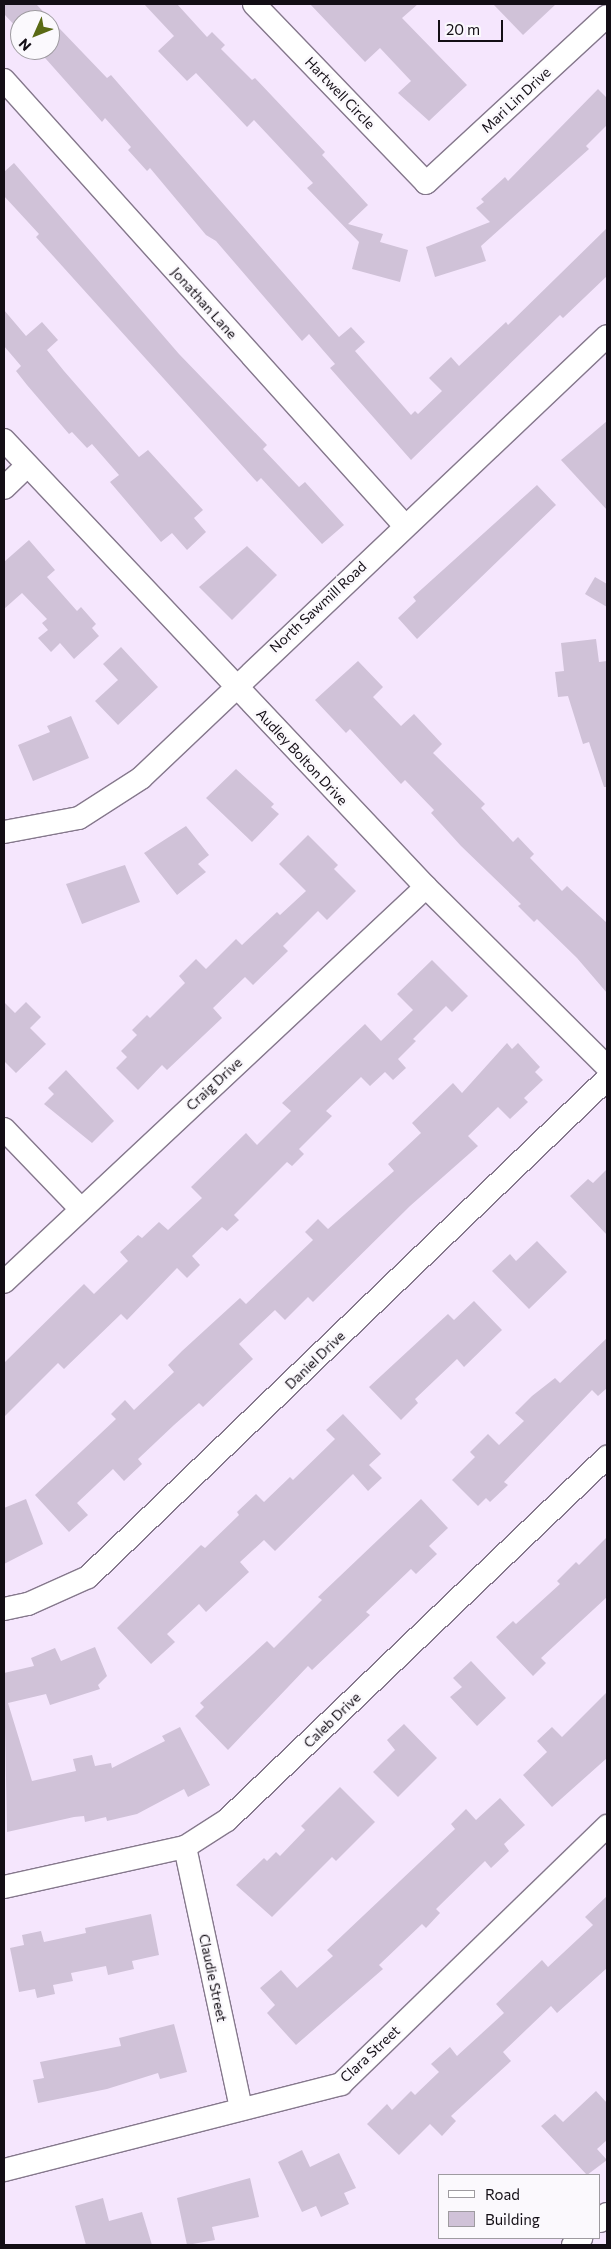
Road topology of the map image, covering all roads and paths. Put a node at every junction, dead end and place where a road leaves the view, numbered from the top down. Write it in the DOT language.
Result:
graph roads {
  1 [pos="254,4"];
  2 [pos="607,16"];
  3 [pos="4,80"];
  4 [pos="426,183"];
  5 [pos="607,336"];
  6 [pos="4,440"];
  7 [pos="27,466"];
  8 [pos="4,488"];
  9 [pos="405,526"];
  10 [pos="235,686"];
  11 [pos="4,832"];
  12 [pos="426,887"];
  13 [pos="607,1067"];
  14 [pos="607,1079"];
  15 [pos="4,1129"];
  16 [pos="80,1208"];
  17 [pos="4,1282"];
  18 [pos="607,1457"];
  19 [pos="4,1609"];
  20 [pos="607,1826"];
  21 [pos="185,1847"];
  22 [pos="4,1887"];
  23 [pos="241,2109"];
  24 [pos="4,2170"];
  1 -- 4 [label="street, Hartwell Circle"];
  2 -- 4 [label="street, Mari Lin Drive"];
  3 -- 9 [label="street, Jonathan Lane"];
  5 -- 9 [label="street, North Sawmill Road"];
  6 -- 7 [label="street, Audley Bolton Drive"];
  7 -- 8 [label="street"];
  7 -- 10 [label="street, Audley Bolton Drive"];
  9 -- 10 [label="street, North Sawmill Road"];
  10 -- 11 [label="street, North Sawmill Road"];
  10 -- 12 [label="street, Audley Bolton Drive"];
  12 -- 13 [label="street, Audley Bolton Drive"];
  12 -- 16 [label="street, Craig Drive"];
  14 -- 19 [label="street, Daniel Drive"];
  15 -- 16 [label="street"];
  16 -- 17 [label="street, Craig Drive"];
  18 -- 21 [label="street, Caleb Drive"];
  20 -- 23 [label="street, Clara Street"];
  21 -- 22 [label="street, Caleb Drive"];
  21 -- 23 [label="street, Claudie Street"];
  23 -- 24 [label="street, Clara Street"];
}
